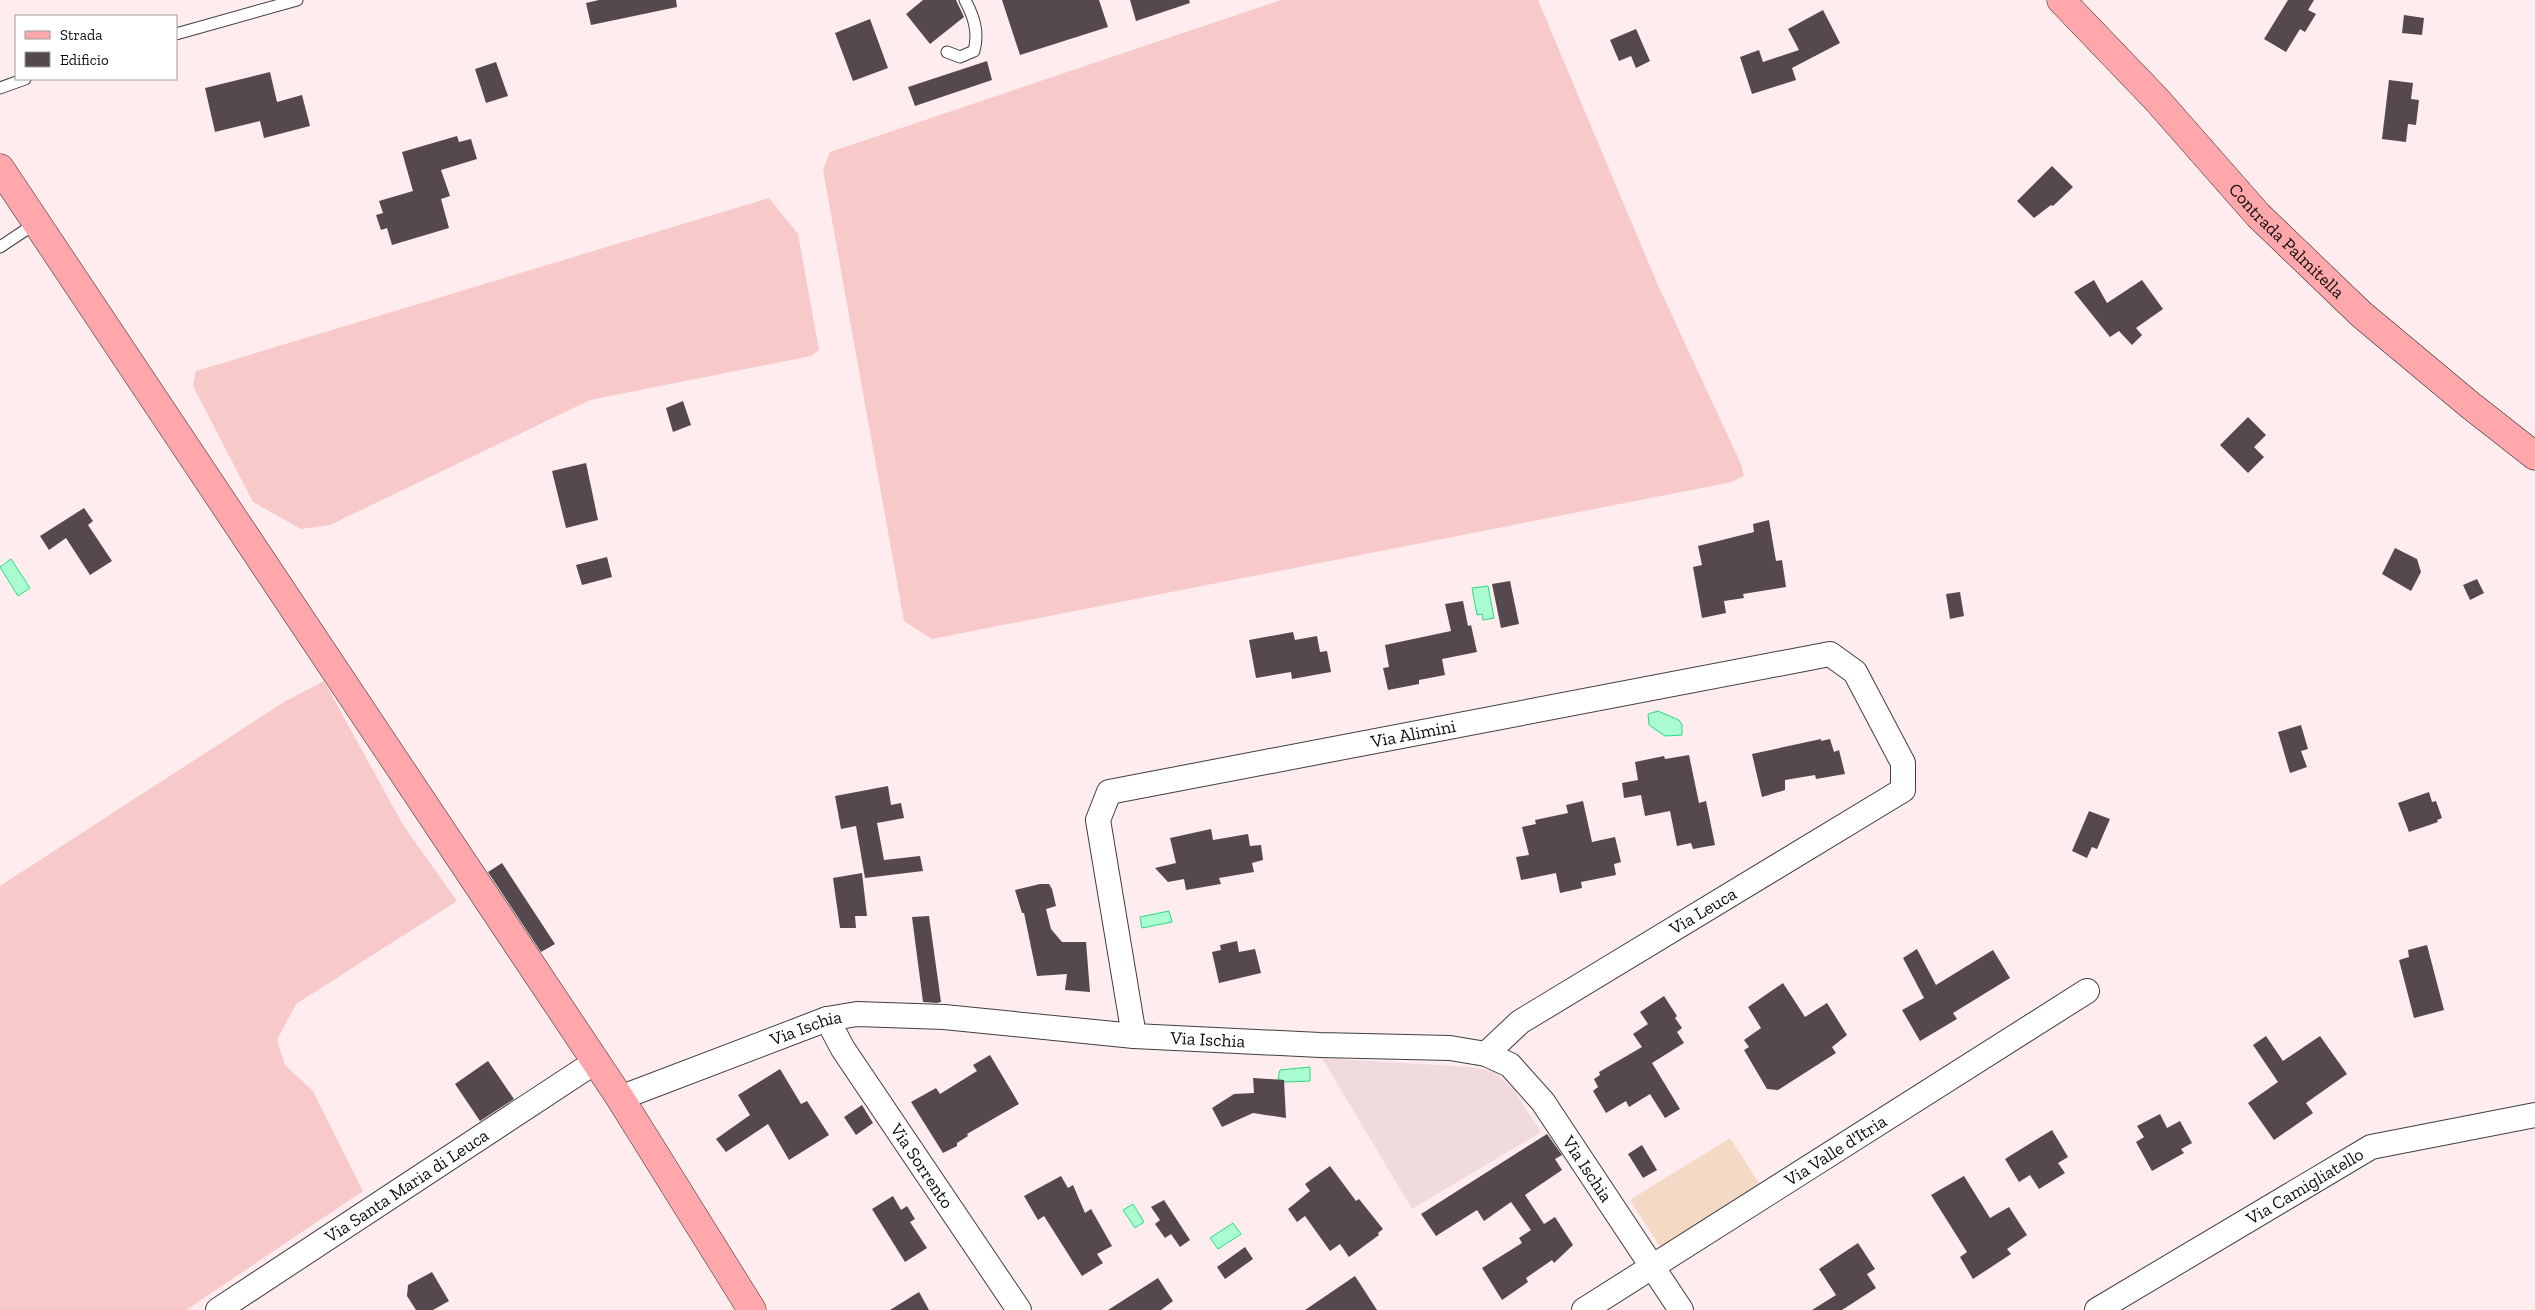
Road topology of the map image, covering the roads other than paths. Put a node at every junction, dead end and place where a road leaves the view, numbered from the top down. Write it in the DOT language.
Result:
graph roads {
  1 [pos="297,0"];
  2 [pos="964,0"];
  3 [pos="2061,0"];
  4 [pos="178,33"];
  5 [pos="946,52"];
  6 [pos="22,80"];
  7 [pos="0,88"];
  8 [pos="0,168"];
  9 [pos="37,223"];
  10 [pos="0,247"];
  11 [pos="2535,456"];
  12 [pos="1902,763"];
  13 [pos="2087,991"];
  14 [pos="827,1019"];
  15 [pos="1134,1036"];
  16 [pos="1486,1054"];
  17 [pos="595,1062"];
  18 [pos="620,1098"];
  19 [pos="2535,1115"];
  20 [pos="1653,1266"];
  21 [pos="218,1310"];
  22 [pos="752,1310"];
  23 [pos="1019,1310"];
  24 [pos="1584,1310"];
  25 [pos="1682,1310"];
  26 [pos="2097,1310"];
  1 -- 4 [label="lane"];
  2 -- 5 [label="lane"];
  3 -- 11 [label="main road, Contrada Palmitella"];
  6 -- 7 [label="lane"];
  8 -- 9 [label="main road"];
  9 -- 10 [label="lane"];
  9 -- 17 [label="main road"];
  12 -- 15 [label="street, Via Alimini"];
  12 -- 16 [label="street, Via Leuca"];
  13 -- 20 [label="street, Via Valle d'Itria"];
  14 -- 15 [label="street, Via Ischia"];
  14 -- 18 [label="street, Via Ischia"];
  14 -- 23 [label="street, Via Sorrento"];
  15 -- 16 [label="street, Via Ischia"];
  16 -- 20 [label="street, Via Ischia"];
  17 -- 18 [label="main road"];
  17 -- 21 [label="street, Via Santa Maria di Leuca"];
  18 -- 22 [label="main road"];
  19 -- 26 [label="street, Via Camigliatello"];
  20 -- 24 [label="street, Via Valle d'Itria"];
  20 -- 25 [label="street, Via Ischia"];
}
